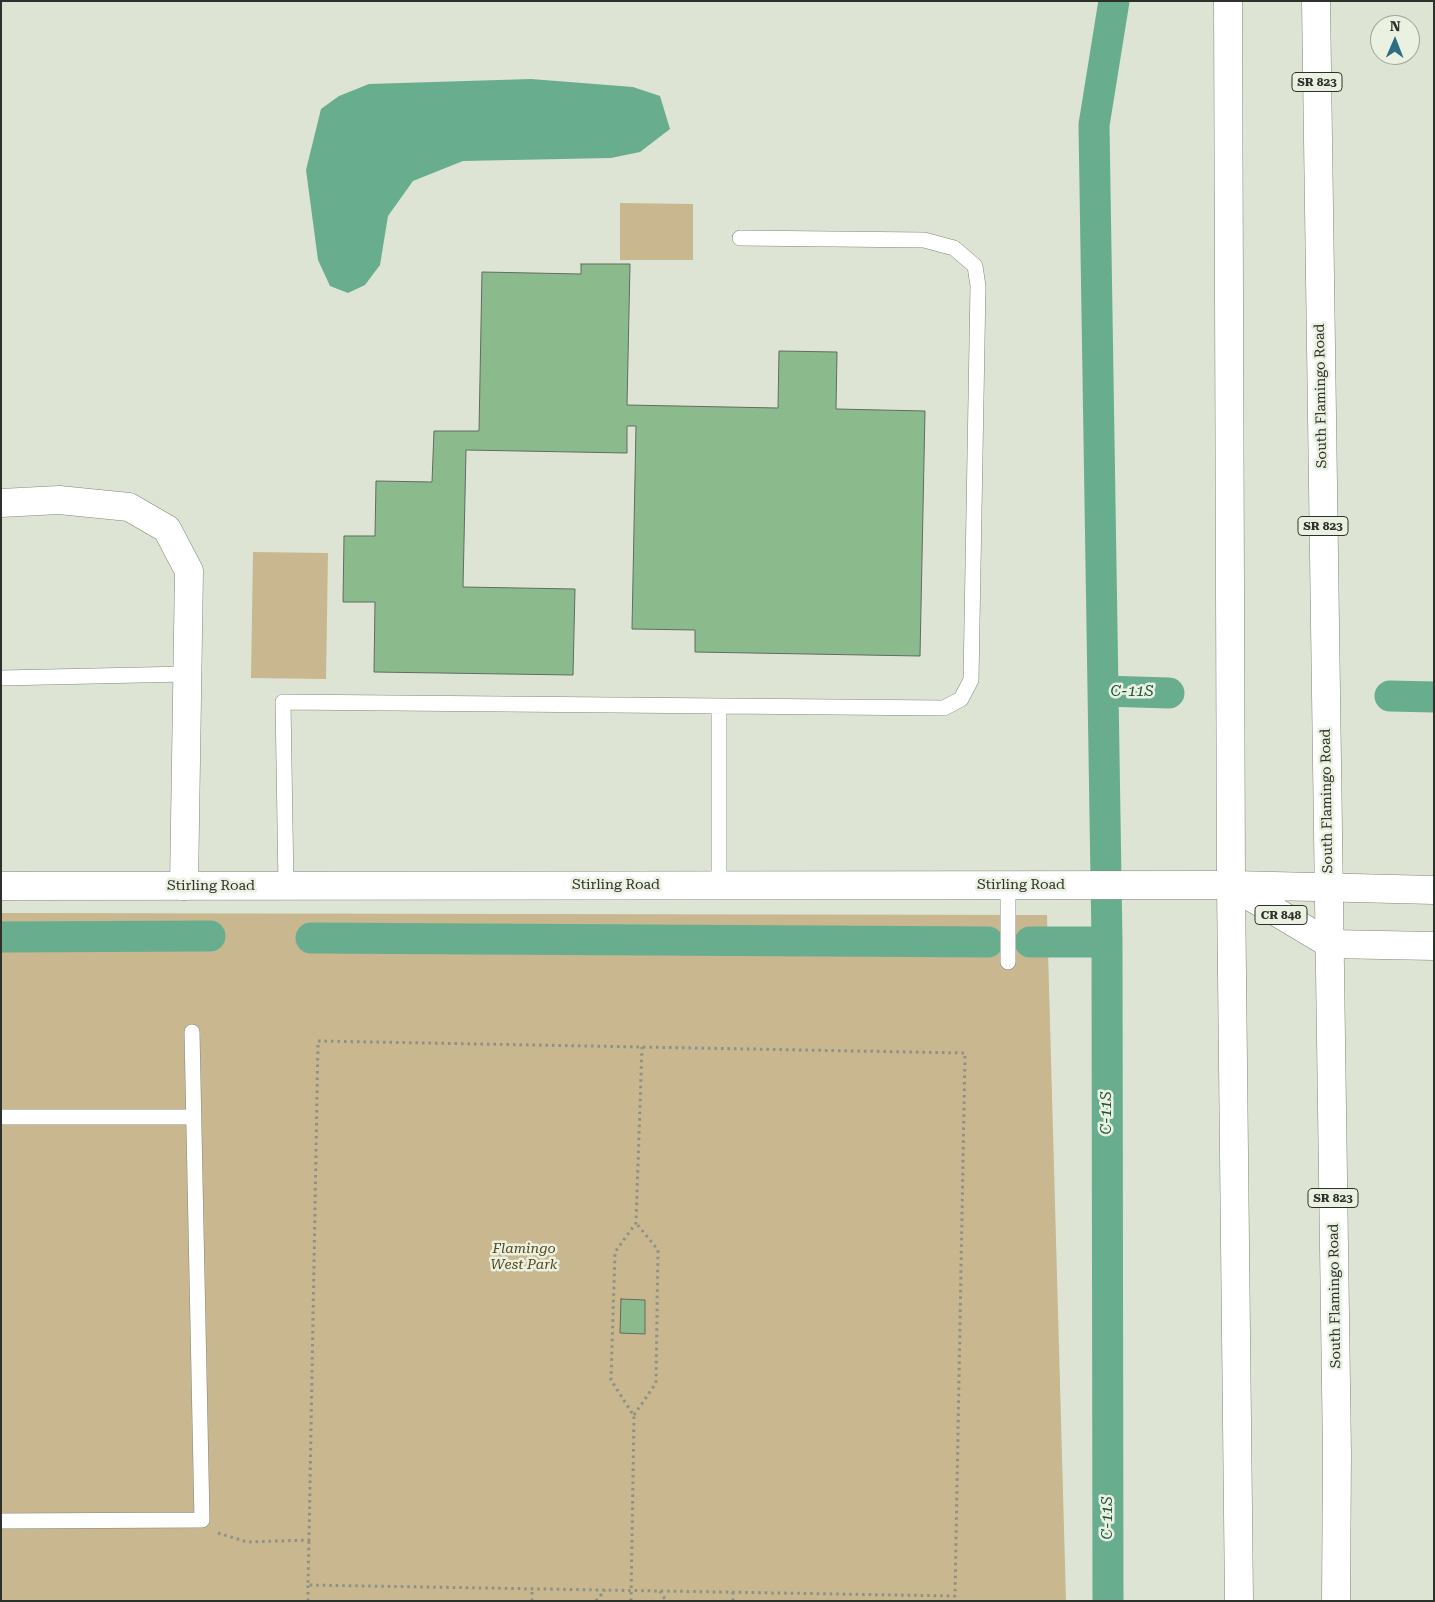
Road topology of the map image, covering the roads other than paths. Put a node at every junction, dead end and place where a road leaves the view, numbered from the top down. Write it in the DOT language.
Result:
graph roads {
  1 [pos="1228,1"];
  2 [pos="1316,1"];
  3 [pos="740,238"];
  4 [pos="1,503"];
  5 [pos="187,674"];
  6 [pos="1,678"];
  7 [pos="719,706"];
  8 [pos="719,885"];
  9 [pos="1008,885"];
  10 [pos="1232,885"];
  11 [pos="1,886"];
  12 [pos="184,886"];
  13 [pos="286,886"];
  14 [pos="1328,888"];
  15 [pos="1434,890"];
  16 [pos="1330,944"];
  17 [pos="1434,946"];
  18 [pos="1008,962"];
  19 [pos="192,1032"];
  20 [pos="1,1117"];
  21 [pos="194,1117"];
  22 [pos="1,1521"];
  23 [pos="1239,1601"];
  24 [pos="1336,1601"];
  1 -- 10 [label="main road"];
  2 -- 14 [label="main road, South Flamingo Road / SR 823"];
  3 -- 7 [label="lane"];
  4 -- 5 [label="main road"];
  5 -- 6 [label="lane"];
  5 -- 12 [label="main road"];
  7 -- 8 [label="lane"];
  7 -- 13 [label="lane"];
  8 -- 9 [label="main road, Stirling Road"];
  8 -- 13 [label="main road, Stirling Road"];
  9 -- 10 [label="main road, Stirling Road"];
  9 -- 18 [label="lane"];
  10 -- 14 [label="main road, Stirling Road / CR 848"];
  10 -- 16 [label="main road, CR 848"];
  10 -- 23 [label="main road"];
  11 -- 12 [label="main road, Stirling Road"];
  12 -- 13 [label="main road, Stirling Road"];
  14 -- 15 [label="main road, Stirling Road / CR 848"];
  14 -- 16 [label="main road, South Flamingo Road / SR 823"];
  16 -- 17 [label="main road, CR 848"];
  16 -- 24 [label="main road, South Flamingo Road / SR 823"];
  19 -- 21 [label="lane"];
  20 -- 21 [label="lane"];
  21 -- 22 [label="lane"];
}
